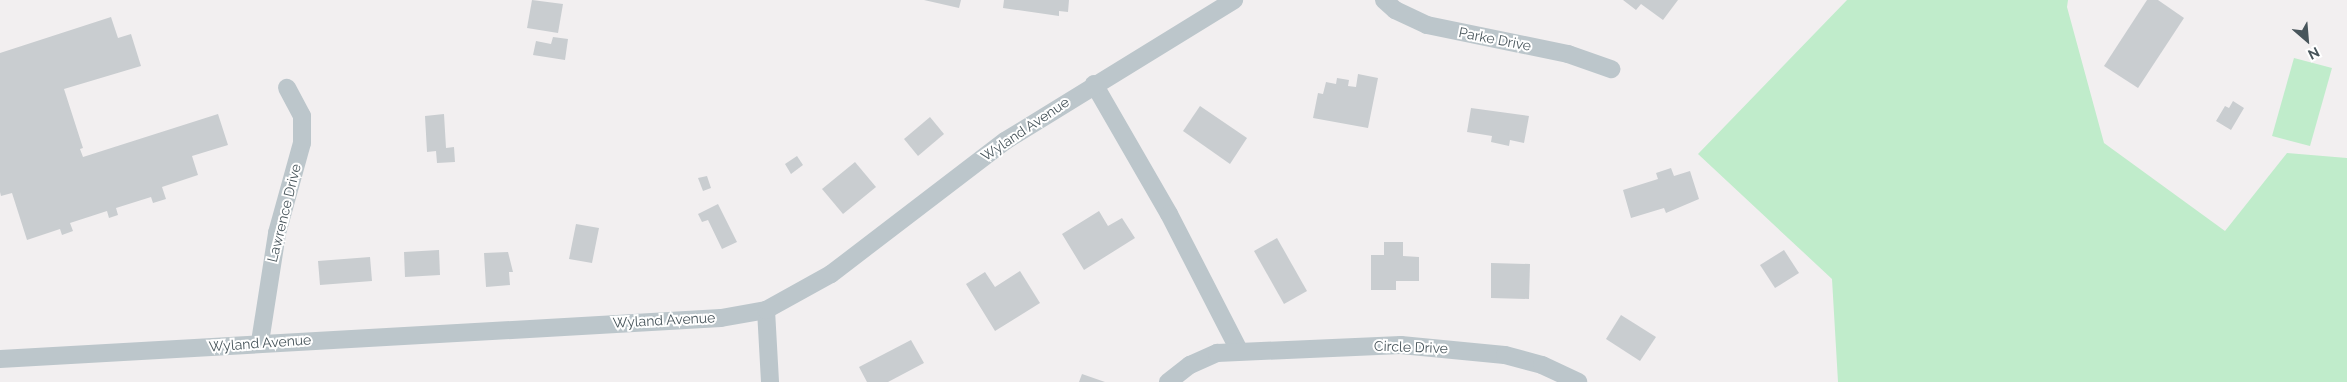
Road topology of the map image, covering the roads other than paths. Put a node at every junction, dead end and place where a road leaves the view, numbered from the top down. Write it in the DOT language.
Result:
graph roads {
  1 [pos="1232,0"];
  2 [pos="1384,0"];
  3 [pos="1611,69"];
  4 [pos="1094,84"];
  5 [pos="287,88"];
  6 [pos="766,310"];
  7 [pos="260,342"];
  8 [pos="1239,350"];
  9 [pos="0,359"];
  10 [pos="770,382"];
  11 [pos="1168,382"];
  12 [pos="1578,382"];
  1 -- 4 [label="street, Wyland Avenue"];
  2 -- 3 [label="street, Parke Drive"];
  4 -- 6 [label="street, Wyland Avenue"];
  4 -- 8 [label="street"];
  5 -- 7 [label="street, Lawrence Drive"];
  6 -- 7 [label="street, Wyland Avenue"];
  6 -- 10 [label="street"];
  7 -- 9 [label="street, Wyland Avenue"];
  8 -- 11 [label="street, Circle Drive"];
  8 -- 12 [label="street, Circle Drive"];
}
